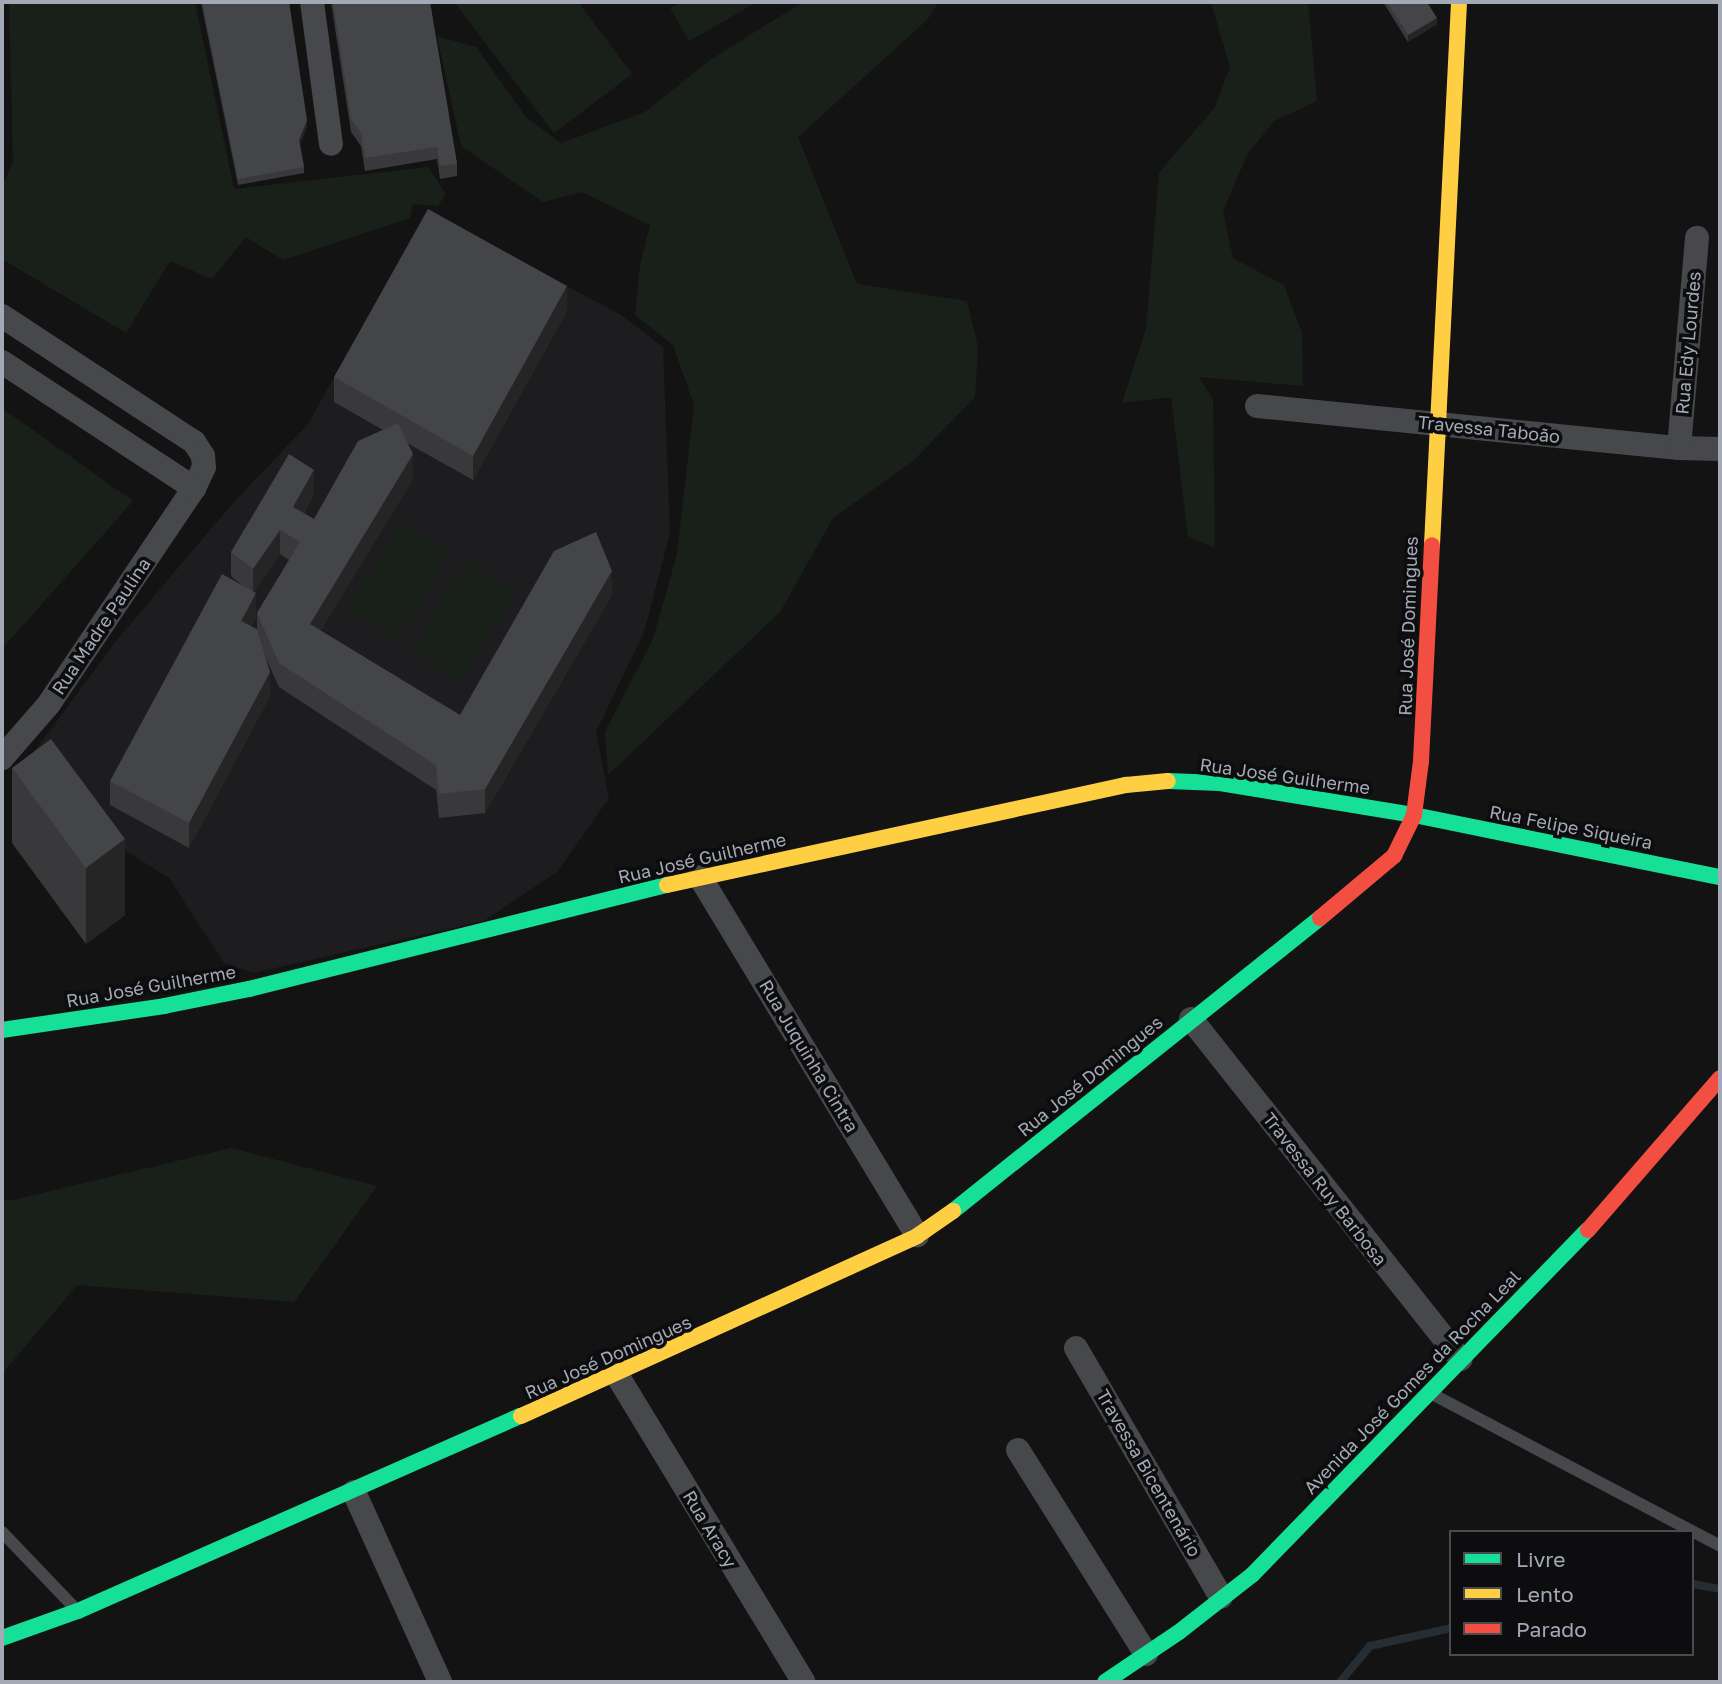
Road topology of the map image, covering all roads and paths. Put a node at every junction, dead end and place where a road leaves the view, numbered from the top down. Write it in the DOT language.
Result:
graph roads {
  1 [pos="312,2"];
  2 [pos="1459,2"];
  3 [pos="331,144"];
  4 [pos="1697,238"];
  5 [pos="2,316"];
  6 [pos="2,362"];
  7 [pos="1258,406"];
  8 [pos="1436,423"];
  9 [pos="1679,448"];
  10 [pos="1720,449"];
  11 [pos="194,488"];
  12 [pos="2,758"];
  13 [pos="1414,815"];
  14 [pos="700,877"];
  15 [pos="1720,877"];
  16 [pos="1191,1019"];
  17 [pos="2,1030"];
  18 [pos="1720,1078"];
  19 [pos="917,1236"];
  20 [pos="1076,1348"];
  21 [pos="1460,1359"];
  22 [pos="617,1375"];
  23 [pos="1429,1392"];
  24 [pos="1018,1450"];
  25 [pos="354,1492"];
  26 [pos="1690,1530"];
  27 [pos="2,1532"];
  28 [pos="1694,1532"];
  29 [pos="1720,1546"];
  30 [pos="1221,1597"];
  31 [pos="78,1611"];
  32 [pos="2,1638"];
  33 [pos="1146,1654"];
  34 [pos="800,1681"];
  35 [pos="440,1682"];
  36 [pos="1105,1682"];
  1 -- 3 [label="street"];
  2 -- 8 [label="street, Rua José Domingues"];
  4 -- 9 [label="street, Rua Edy Lourdes"];
  5 -- 11 [label="street, Rua Madre Paulina"];
  6 -- 11 [label="street"];
  7 -- 8 [label="street, Travessa Taboão"];
  8 -- 9 [label="street, Travessa Taboão"];
  8 -- 13 [label="street, Rua José Domingues"];
  9 -- 10 [label="street, Travessa Taboão"];
  11 -- 12 [label="street, Rua Madre Paulina"];
  13 -- 14 [label="street, Rua José Guilherme"];
  13 -- 15 [label="street, Rua Felipe Siqueira"];
  13 -- 16 [label="street, Rua José Domingues"];
  14 -- 17 [label="street, Rua José Guilherme"];
  14 -- 19 [label="street, Rua Juquinha Cintra"];
  16 -- 19 [label="street, Rua José Domingues"];
  16 -- 21 [label="street, Travessa Ruy Barbosa"];
  18 -- 21 [label="street, Avenida José Gomes da Rocha Leal"];
  19 -- 22 [label="street, Rua José Domingues"];
  20 -- 30 [label="street, Travessa Bicentenário"];
  21 -- 23 [label="street, Avenida José Gomes da Rocha Leal"];
  22 -- 25 [label="street, Rua José Domingues"];
  22 -- 34 [label="street, Rua Aracy"];
  23 -- 26 [label="lane"];
  23 -- 30 [label="street, Avenida José Gomes da Rocha Leal"];
  24 -- 33 [label="street"];
  25 -- 31 [label="street, Rua José Domingues"];
  25 -- 35 [label="street"];
  27 -- 31 [label="lane"];
  28 -- 29 [label="lane"];
  30 -- 33 [label="street, Avenida José Gomes da Rocha Leal"];
  31 -- 32 [label="street, Rua José Domingues"];
  33 -- 36 [label="street, Avenida José Gomes da Rocha Leal"];
}
